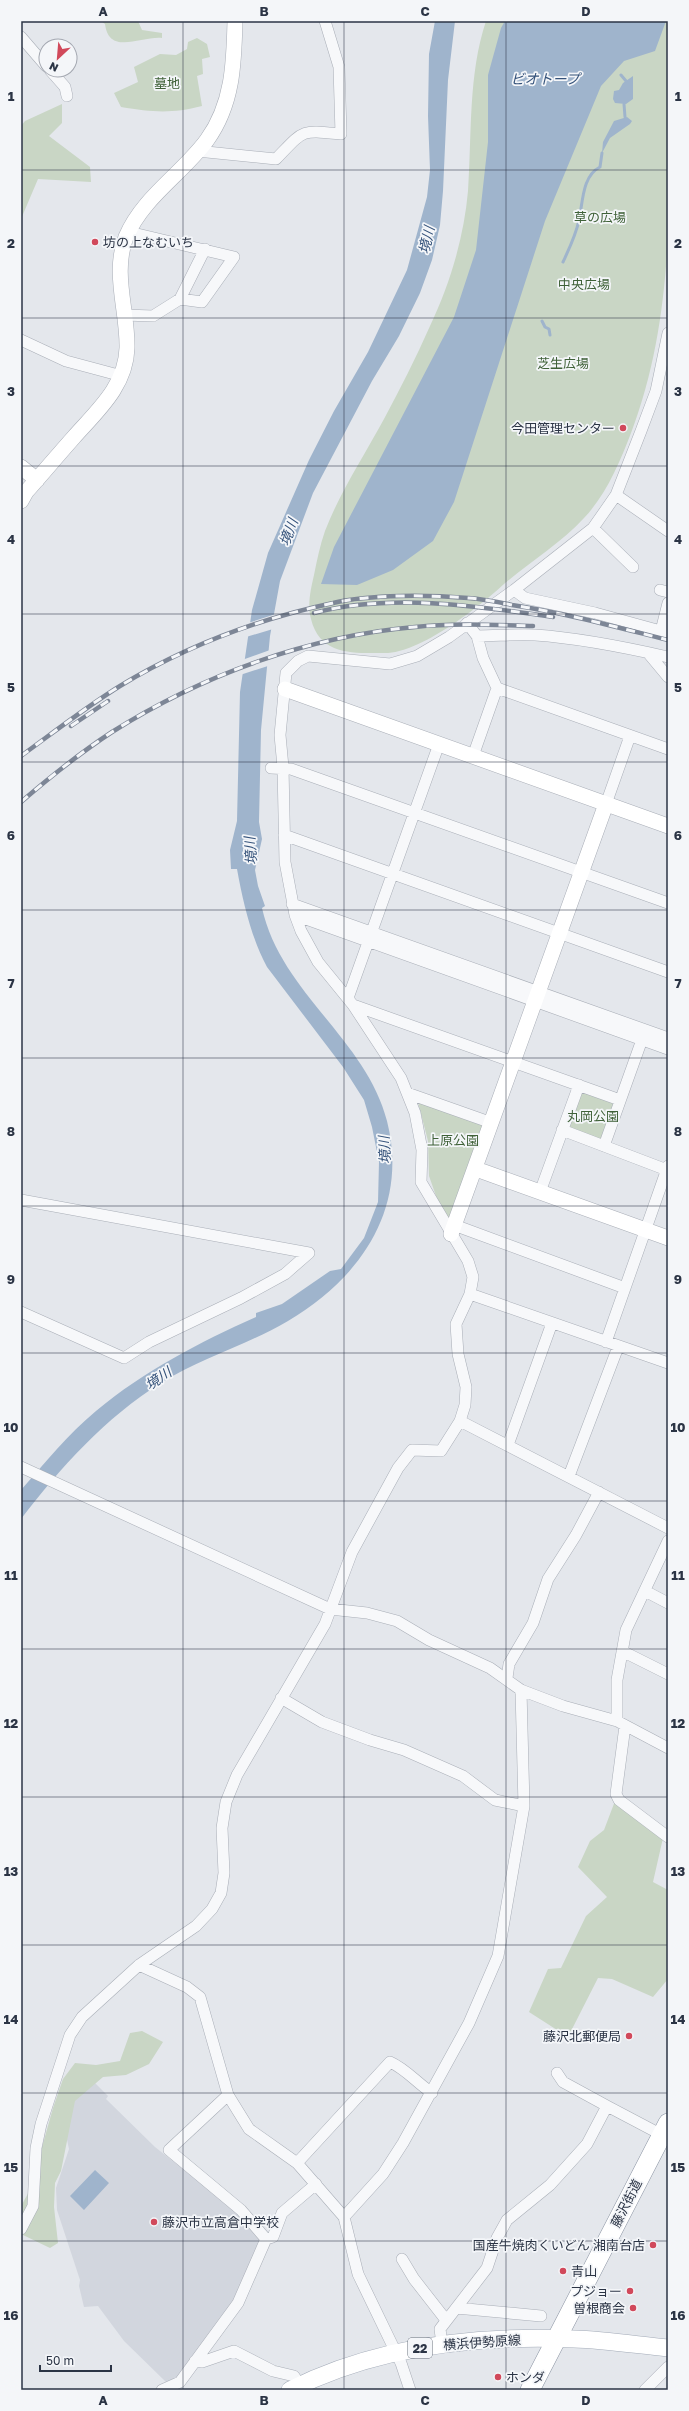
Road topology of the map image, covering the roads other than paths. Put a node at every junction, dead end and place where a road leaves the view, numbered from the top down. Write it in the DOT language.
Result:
graph roads {
  1 [pos="235,21"];
  2 [pos="325,21"];
  3 [pos="21,37"];
  4 [pos="38,57"];
  5 [pos="57,78"];
  6 [pos="67,96"];
  7 [pos="197,151"];
  8 [pos="129,232"];
  9 [pos="205,249"];
  10 [pos="180,298"];
  11 [pos="124,315"];
  12 [pos="668,333"];
  13 [pos="21,340"];
  14 [pos="667,344"];
  15 [pos="122,376"];
  16 [pos="21,466"];
  17 [pos="37,480"];
  18 [pos="616,495"];
  19 [pos="21,501"];
  20 [pos="593,528"];
  21 [pos="668,530"];
  22 [pos="633,567"];
  23 [pos="514,590"];
  24 [pos="668,603"];
  25 [pos="467,623"];
  26 [pos="664,632"];
  27 [pos="477,636"];
  28 [pos="648,652"];
  29 [pos="668,657"];
  30 [pos="668,678"];
  31 [pos="497,688"];
  32 [pos="285,689"];
  33 [pos="630,736"];
  34 [pos="439,744"];
  35 [pos="668,749"];
  36 [pos="473,756"];
  37 [pos="283,767"];
  38 [pos="272,768"];
  39 [pos="606,804"];
  40 [pos="415,812"];
  41 [pos="668,826"];
  42 [pos="284,835"];
  43 [pos="582,872"];
  44 [pos="393,874"];
  45 [pos="668,903"];
  46 [pos="293,909"];
  47 [pos="560,934"];
  48 [pos="370,937"];
  49 [pos="668,972"];
  50 [pos="537,996"];
  51 [pos="351,1001"];
  52 [pos="643,1034"];
  53 [pos="668,1038"];
  54 [pos="668,1048"];
  55 [pos="514,1062"];
  56 [pos="579,1085"];
  57 [pos="407,1093"];
  58 [pos="620,1100"];
  59 [pos="492,1123"];
  60 [pos="562,1130"];
  61 [pos="604,1146"];
  62 [pos="667,1168"];
  63 [pos="476,1169"];
  64 [pos="540,1192"];
  65 [pos="21,1200"];
  66 [pos="452,1230"];
  67 [pos="646,1230"];
  68 [pos="668,1238"];
  69 [pos="625,1288"];
  70 [pos="470,1294"];
  71 [pos="21,1312"];
  72 [pos="552,1323"];
  73 [pos="606,1342"];
  74 [pos="618,1347"];
  75 [pos="668,1363"];
  76 [pos="460,1421"];
  77 [pos="508,1445"];
  78 [pos="22,1468"];
  79 [pos="569,1476"];
  80 [pos="599,1492"];
  81 [pos="668,1528"];
  82 [pos="668,1541"];
  83 [pos="645,1591"];
  84 [pos="668,1603"];
  85 [pos="330,1609"];
  86 [pos="622,1651"];
  87 [pos="668,1674"];
  88 [pos="507,1678"];
  89 [pos="521,1690"];
  90 [pos="281,1698"];
  91 [pos="621,1724"];
  92 [pos="668,1748"];
  93 [pos="524,1806"];
  94 [pos="667,1832"];
  95 [pos="139,1965"];
  96 [pos="558,2073"];
  97 [pos="432,2093"];
  98 [pos="228,2095"];
  99 [pos="607,2106"];
  100 [pos="665,2129"];
  101 [pos="297,2163"];
  102 [pos="316,2184"];
  103 [pos="344,2217"];
  104 [pos="21,2229"];
  105 [pos="266,2239"];
  106 [pos="402,2259"];
  107 [pos="456,2308"];
  108 [pos="541,2316"];
  109 [pos="446,2320"];
  110 [pos="558,2335"];
  111 [pos="668,2340"];
  112 [pos="442,2344"];
  113 [pos="668,2348"];
  114 [pos="396,2352"];
  115 [pos="195,2361"];
  116 [pos="668,2367"];
  117 [pos="295,2387"];
  118 [pos="162,2390"];
  119 [pos="410,2390"];
  120 [pos="530,2390"];
  121 [pos="645,2390"];
  1 -- 7 [label="street"];
  2 -- 7 [label="street"];
  3 -- 4 [label="street"];
  5 -- 6 [label="street"];
  7 -- 8 [label="street"];
  8 -- 9 [label="street"];
  8 -- 11 [label="street"];
  9 -- 10 [label="street"];
  9 -- 10 [label="street"];
  10 -- 11 [label="street"];
  11 -- 15 [label="street"];
  12 -- 14 [label="street"];
  13 -- 15 [label="street"];
  14 -- 18 [label="street"];
  15 -- 17 [label="street"];
  16 -- 17 [label="street"];
  17 -- 19 [label="street"];
  18 -- 20 [label="street"];
  18 -- 21 [label="street"];
  20 -- 22 [label="street"];
  20 -- 23 [label="street"];
  23 -- 25 [label="street"];
  23 -- 26 [label="street"];
  24 -- 26 [label="street"];
  25 -- 27 [label="street"];
  25 -- 32 [label="street"];
  27 -- 28 [label="street"];
  27 -- 31 [label="street"];
  28 -- 29 [label="street"];
  28 -- 30 [label="street"];
  31 -- 33 [label="street"];
  31 -- 36 [label="street"];
  32 -- 34 [label="street"];
  32 -- 37 [label="street"];
  33 -- 35 [label="street"];
  33 -- 39 [label="street"];
  34 -- 36 [label="street"];
  34 -- 40 [label="street"];
  36 -- 39 [label="street"];
  37 -- 38 [label="street"];
  37 -- 40 [label="street"];
  37 -- 42 [label="street"];
  39 -- 41 [label="street"];
  39 -- 43 [label="street"];
  40 -- 43 [label="street"];
  40 -- 44 [label="street"];
  42 -- 44 [label="street"];
  42 -- 46 [label="street"];
  43 -- 45 [label="street"];
  43 -- 47 [label="street"];
  44 -- 47 [label="street"];
  44 -- 48 [label="street"];
  46 -- 48 [label="street"];
  46 -- 51 [label="street"];
  47 -- 49 [label="street"];
  47 -- 50 [label="street"];
  48 -- 50 [label="street"];
  48 -- 51 [label="street"];
  50 -- 52 [label="street"];
  50 -- 55 [label="street"];
  51 -- 55 [label="street"];
  51 -- 57 [label="street"];
  52 -- 53 [label="street"];
  52 -- 54 [label="street"];
  52 -- 58 [label="street"];
  55 -- 56 [label="street"];
  55 -- 59 [label="street"];
  56 -- 58 [label="street"];
  56 -- 60 [label="street"];
  57 -- 59 [label="street"];
  57 -- 66 [label="street"];
  58 -- 61 [label="street"];
  59 -- 63 [label="street"];
  60 -- 61 [label="street"];
  60 -- 64 [label="street"];
  61 -- 62 [label="street"];
  62 -- 67 [label="street"];
  63 -- 64 [label="street"];
  63 -- 66 [label="street"];
  64 -- 67 [label="street"];
  65 -- 71 [label="street"];
  66 -- 69 [label="street"];
  66 -- 70 [label="street"];
  67 -- 68 [label="street"];
  67 -- 69 [label="street"];
  69 -- 73 [label="street"];
  70 -- 72 [label="street"];
  70 -- 76 [label="street"];
  72 -- 73 [label="street"];
  72 -- 77 [label="street"];
  73 -- 74 [label="street"];
  74 -- 75 [label="street"];
  74 -- 79 [label="street"];
  76 -- 77 [label="street"];
  76 -- 85 [label="street"];
  77 -- 79 [label="street"];
  78 -- 85 [label="street"];
  79 -- 80 [label="street"];
  80 -- 81 [label="street"];
  80 -- 88 [label="street"];
  82 -- 83 [label="street"];
  83 -- 84 [label="street"];
  83 -- 86 [label="street"];
  85 -- 88 [label="street"];
  85 -- 90 [label="street"];
  86 -- 87 [label="street"];
  86 -- 91 [label="street"];
  88 -- 89 [label="street"];
  89 -- 91 [label="street"];
  89 -- 93 [label="street"];
  90 -- 93 [label="street"];
  90 -- 95 [label="street"];
  91 -- 92 [label="street"];
  91 -- 94 [label="street"];
  93 -- 97 [label="street"];
  95 -- 98 [label="street"];
  95 -- 104 [label="street"];
  96 -- 99 [label="street"];
  97 -- 101 [label="street"];
  97 -- 103 [label="street"];
  98 -- 101 [label="street"];
  98 -- 105 [label="street"];
  99 -- 100 [label="street"];
  99 -- 107 [label="street"];
  100 -- 110 [label="highway, 藤沢街道"];
  101 -- 102 [label="street"];
  102 -- 103 [label="street"];
  102 -- 105 [label="street"];
  103 -- 114 [label="street"];
  105 -- 115 [label="street"];
  106 -- 109 [label="street"];
  107 -- 108 [label="street"];
  107 -- 109 [label="street"];
  109 -- 112 [label="street"];
  110 -- 111 [label="main road, 横浜伊勢原線 / 22"];
  110 -- 112 [label="main road, 横浜伊勢原線 / 22"];
  110 -- 113 [label="main road, 横浜伊勢原線 / 22"];
  110 -- 120 [label="highway, 藤沢街道"];
  112 -- 114 [label="main road, 横浜伊勢原線 / 22"];
  114 -- 117 [label="main road, 横浜伊勢原線 / 22"];
  114 -- 119 [label="street"];
  115 -- 117 [label="street"];
  115 -- 118 [label="street"];
  116 -- 121 [label="street"];
}
